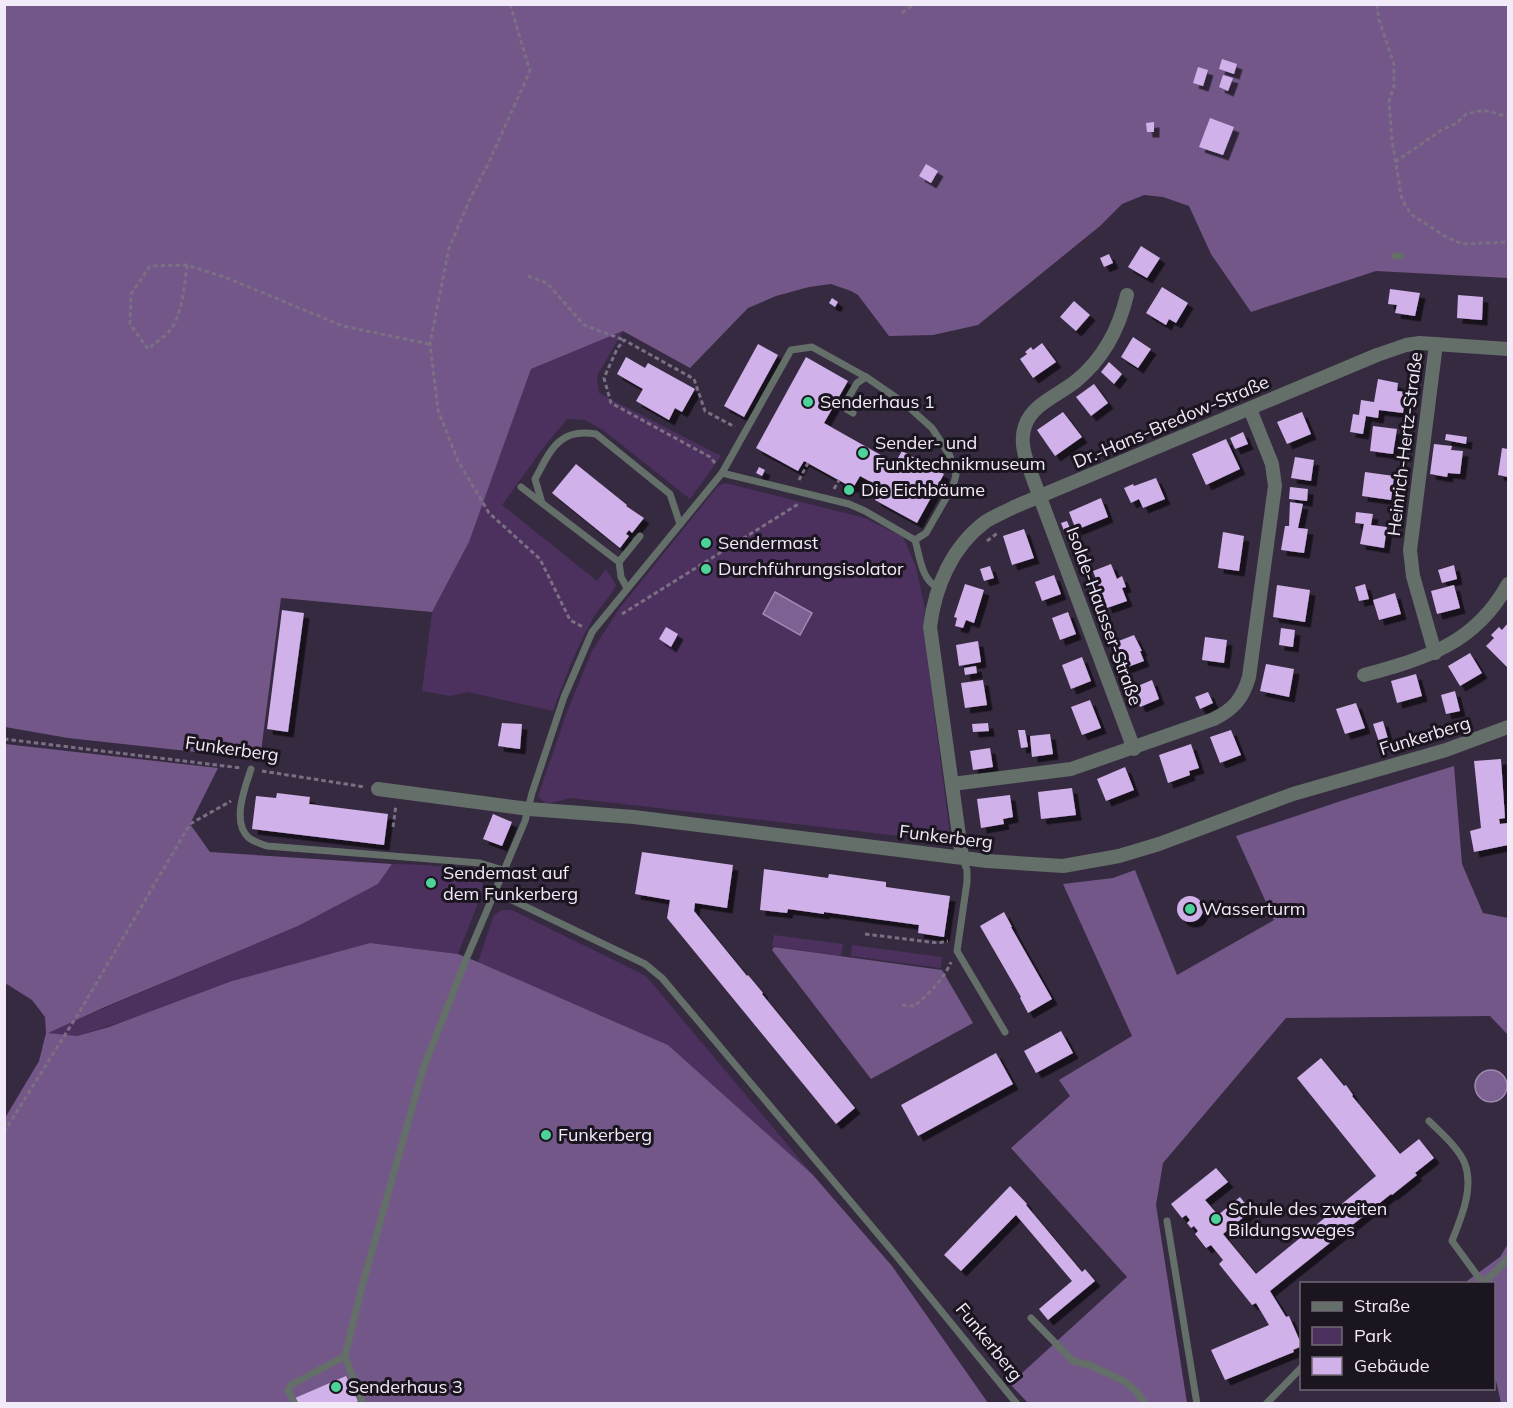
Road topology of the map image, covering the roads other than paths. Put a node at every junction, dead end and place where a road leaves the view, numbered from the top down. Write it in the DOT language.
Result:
graph roads {
  1 [pos="1127,295"];
  2 [pos="1436,344"];
  3 [pos="1509,349"];
  4 [pos="866,377"];
  5 [pos="1250,409"];
  6 [pos="853,413"];
  7 [pos="722,473"];
  8 [pos="521,488"];
  9 [pos="1040,496"];
  10 [pos="542,503"];
  11 [pos="680,524"];
  12 [pos="640,536"];
  13 [pos="915,540"];
  14 [pos="619,562"];
  15 [pos="1509,584"];
  16 [pos="627,588"];
  17 [pos="938,588"];
  18 [pos="1435,653"];
  19 [pos="1365,675"];
  20 [pos="1509,727"];
  21 [pos="1134,749"];
  22 [pos="251,769"];
  23 [pos="952,784"];
  24 [pos="378,789"];
  25 [pos="530,809"];
  26 [pos="962,857"];
  27 [pos="503,870"];
  28 [pos="495,892"];
  29 [pos="1005,1032"];
  30 [pos="1429,1121"];
  31 [pos="1167,1221"];
  32 [pos="1509,1258"];
  33 [pos="1479,1282"];
  34 [pos="1482,1282"];
  35 [pos="1031,1318"];
  36 [pos="345,1356"];
  37 [pos="1300,1369"];
  38 [pos="295,1404"];
  39 [pos="363,1404"];
  40 [pos="1017,1404"];
  41 [pos="1145,1404"];
  42 [pos="1197,1404"];
  43 [pos="1266,1404"];
  1 -- 9 [label="street, Isolde-Hausser-Straße"];
  2 -- 3 [label="street, Dr.-Hans-Bredow-Straße"];
  2 -- 5 [label="street, Dr.-Hans-Bredow-Straße"];
  2 -- 18 [label="street, Heinrich-Hertz-Straße"];
  4 -- 6 [label="lane"];
  4 -- 7 [label="lane"];
  4 -- 13 [label="lane"];
  5 -- 9 [label="street, Dr.-Hans-Bredow-Straße"];
  5 -- 21 [label="street"];
  7 -- 11 [label="lane"];
  7 -- 13 [label="lane"];
  8 -- 10 [label="lane"];
  9 -- 17 [label="street, Dr.-Hans-Bredow-Straße"];
  9 -- 21 [label="street, Isolde-Hausser-Straße"];
  10 -- 11 [label="lane"];
  10 -- 14 [label="lane"];
  11 -- 16 [label="lane"];
  12 -- 14 [label="lane"];
  13 -- 17 [label="lane"];
  14 -- 16 [label="lane"];
  15 -- 18 [label="street"];
  16 -- 25 [label="lane"];
  17 -- 23 [label="street, Dr.-Hans-Bredow-Straße"];
  18 -- 19 [label="street"];
  20 -- 26 [label="street, Funkerberg"];
  21 -- 23 [label="street"];
  22 -- 27 [label="lane"];
  23 -- 26 [label="street, Dr.-Hans-Bredow-Straße"];
  24 -- 25 [label="street, Funkerberg"];
  25 -- 26 [label="street, Funkerberg"];
  25 -- 27 [label="lane"];
  26 -- 29 [label="lane"];
  27 -- 28 [label="lane"];
  28 -- 36 [label="lane"];
  28 -- 40 [label="lane, Funkerberg"];
  30 -- 33 [label="lane"];
  31 -- 42 [label="lane"];
  32 -- 34 [label="lane"];
  35 -- 41 [label="lane"];
  36 -- 38 [label="lane"];
  36 -- 39 [label="lane"];
  37 -- 43 [label="lane"];
}
